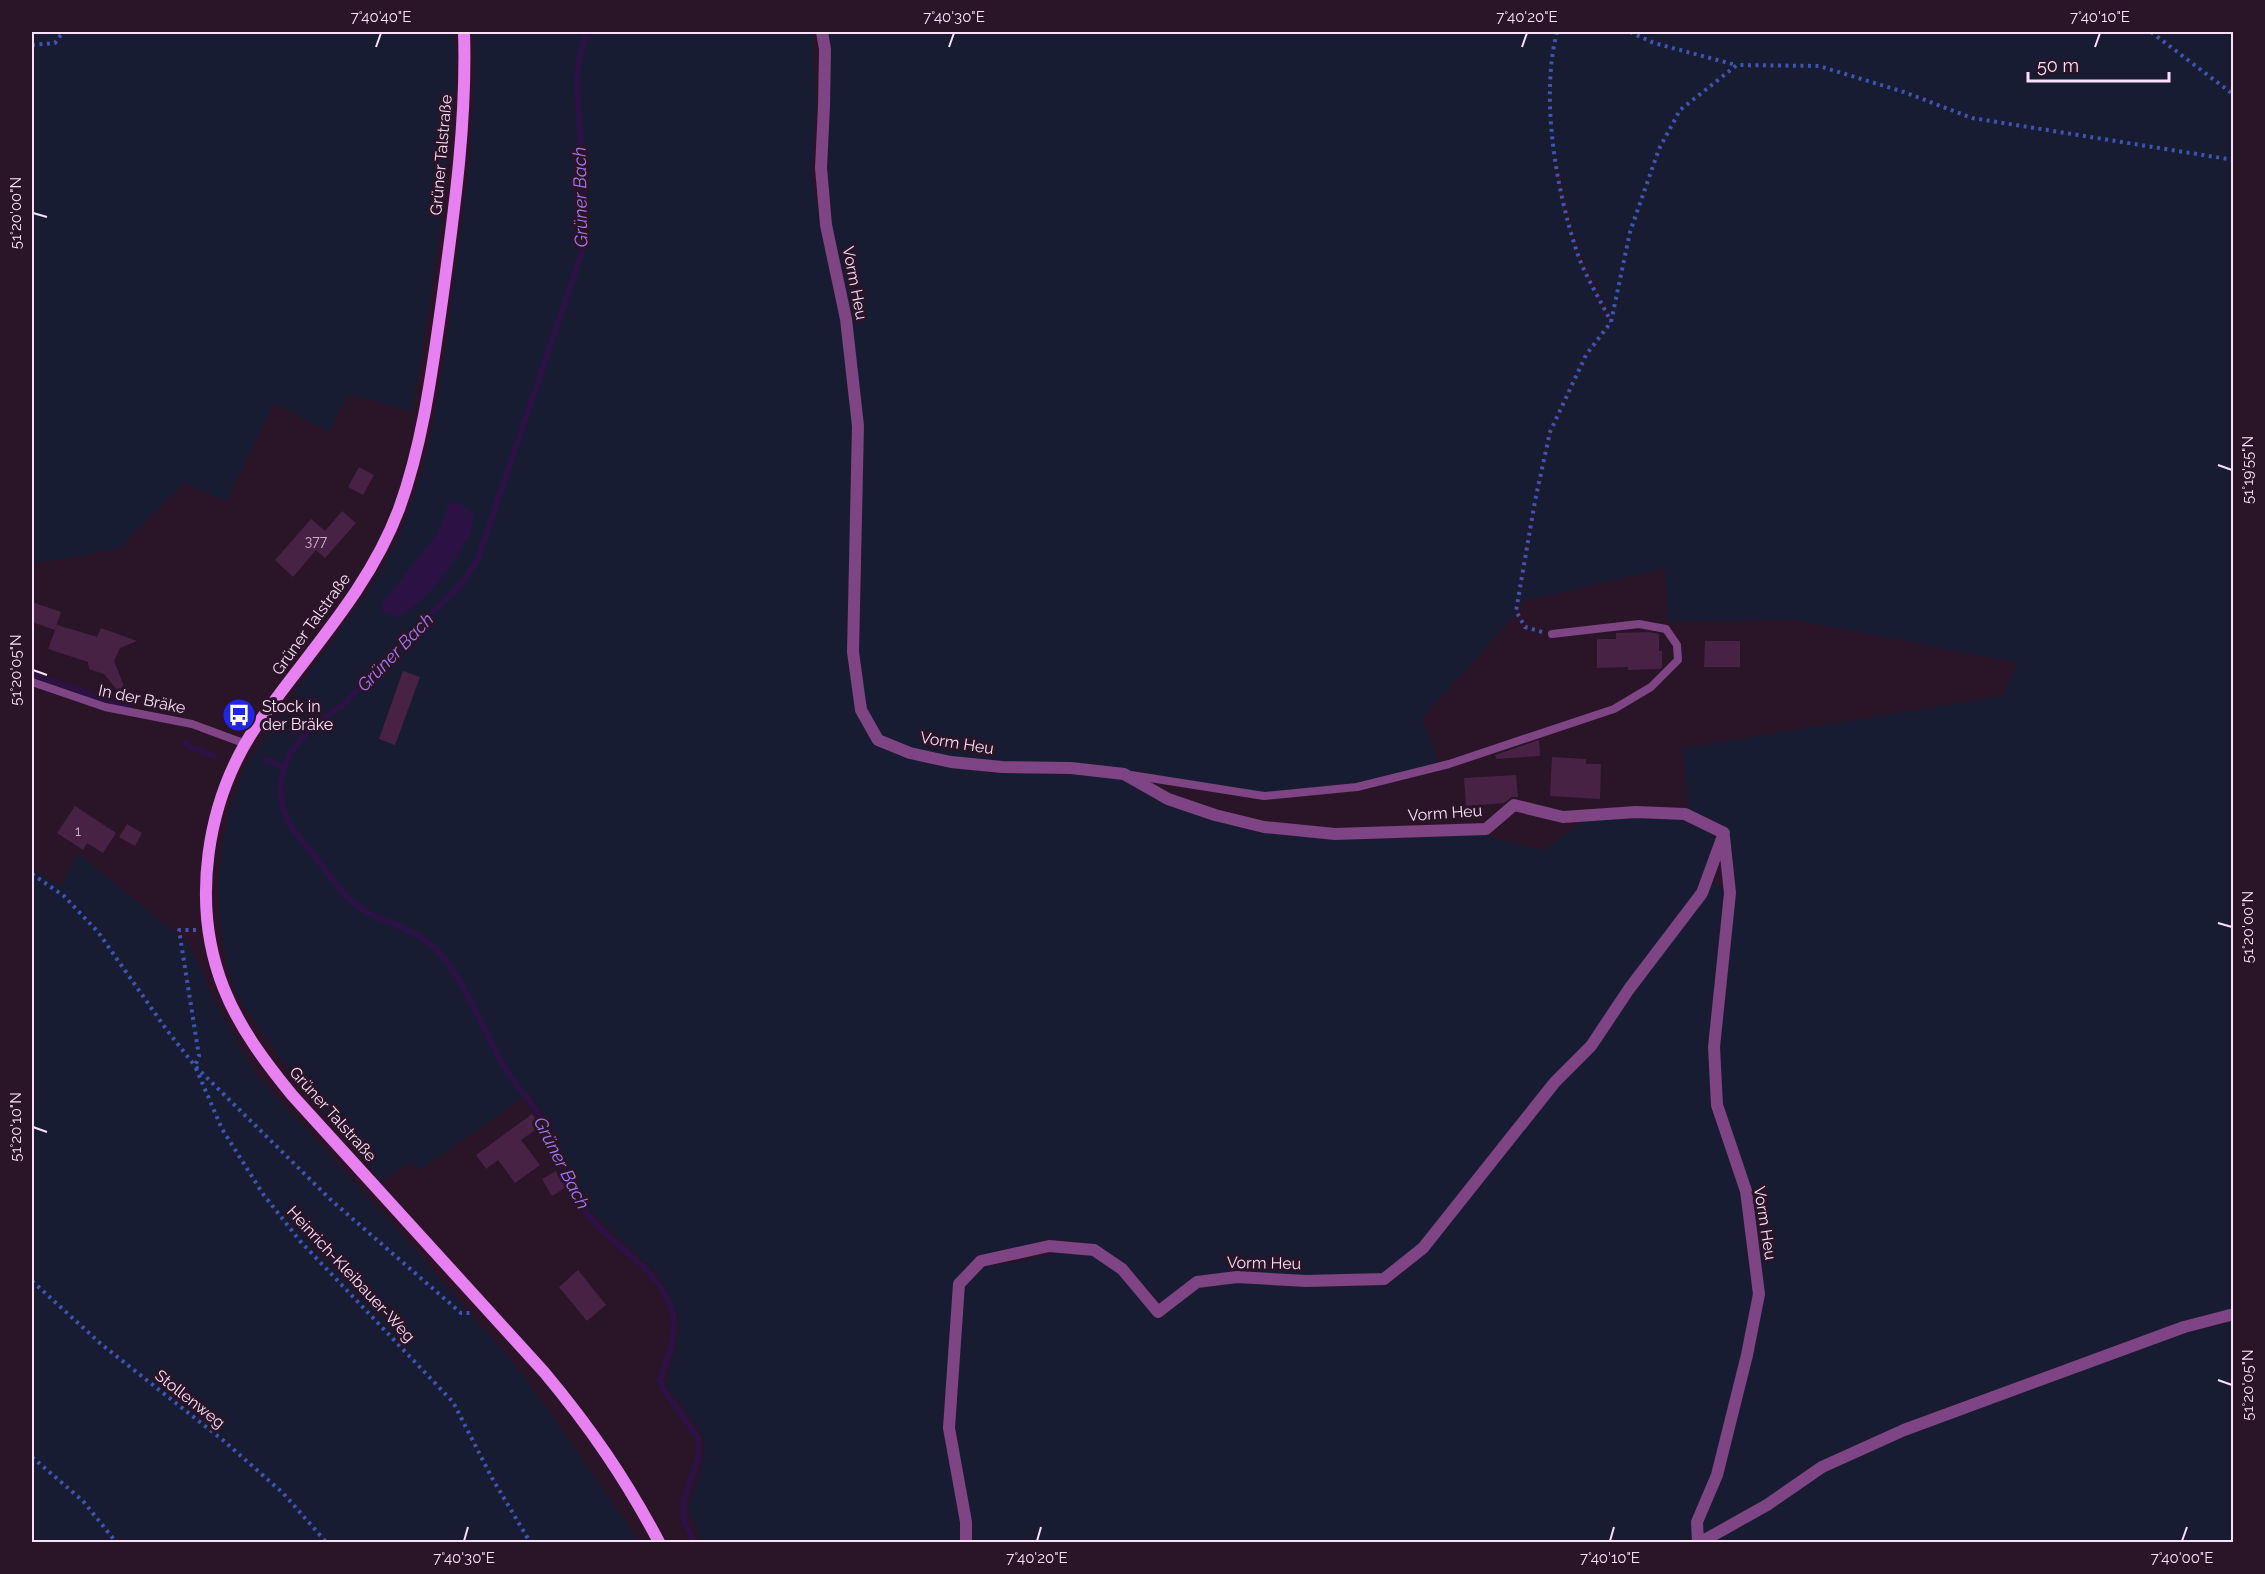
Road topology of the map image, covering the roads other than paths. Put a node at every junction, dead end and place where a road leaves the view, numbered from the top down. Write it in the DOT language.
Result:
graph roads {
  1 [pos="464,32"];
  2 [pos="822,32"];
  3 [pos="1552,634"];
  4 [pos="32,682"];
  5 [pos="246,744"];
  6 [pos="1124,774"];
  7 [pos="1724,833"];
  8 [pos="2234,1314"];
  9 [pos="659,1542"];
  10 [pos="966,1542"];
  11 [pos="1700,1542"];
  1 -- 5 [label="main road, Grüner Talstraße"];
  2 -- 6 [label="street, Vorm Heu"];
  3 -- 6 [label="lane"];
  4 -- 5 [label="lane, In der Bräke"];
  5 -- 9 [label="main road, Grüner Talstraße"];
  6 -- 7 [label="street, Vorm Heu"];
  7 -- 10 [label="street, Vorm Heu"];
  7 -- 11 [label="street, Vorm Heu"];
  8 -- 11 [label="street, Vorm Heu"];
}
